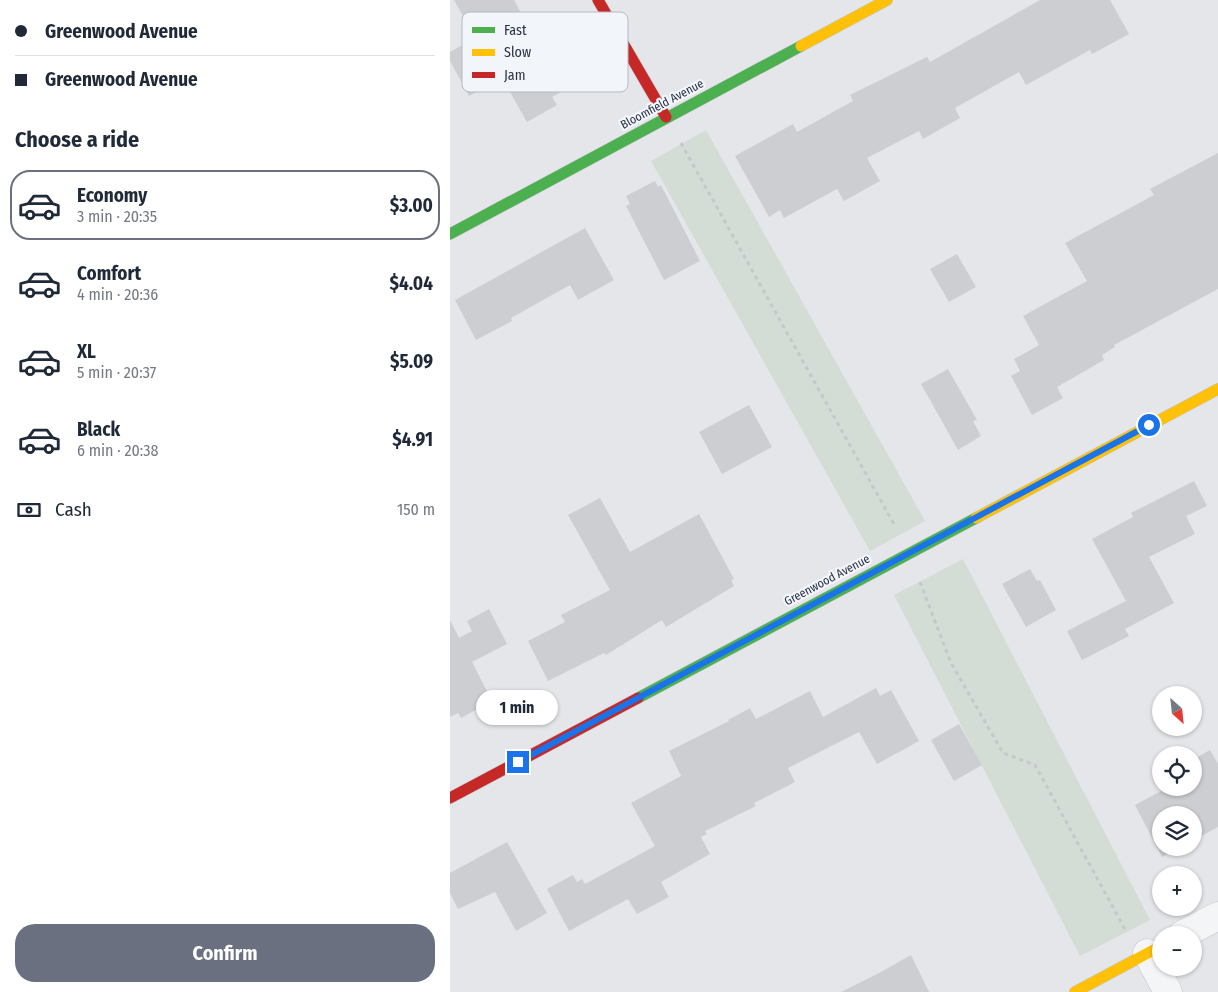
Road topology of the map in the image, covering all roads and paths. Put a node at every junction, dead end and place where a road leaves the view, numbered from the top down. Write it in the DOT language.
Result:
graph roads {
  1 [pos="598,0"];
  2 [pos="887,0"];
  3 [pos="605,12"];
  4 [pos="628,52"];
  5 [pos="666,117"];
  6 [pos="450,234"];
  7 [pos="1218,388"];
  8 [pos="450,798"];
  9 [pos="1218,916"];
  10 [pos="1199,926"];
  11 [pos="1152,951"];
  12 [pos="1163,976"];
  13 [pos="1075,992"];
  14 [pos="1168,992"];
  1 -- 3 [label="street"];
  2 -- 5 [label="street, Bloomfield Avenue"];
  4 -- 5 [label="street"];
  5 -- 6 [label="street, Bloomfield Avenue"];
  7 -- 8 [label="street, Greenwood Avenue"];
  9 -- 10 [label="street"];
  11 -- 13 [label="street"];
  12 -- 14 [label="street"];
}
